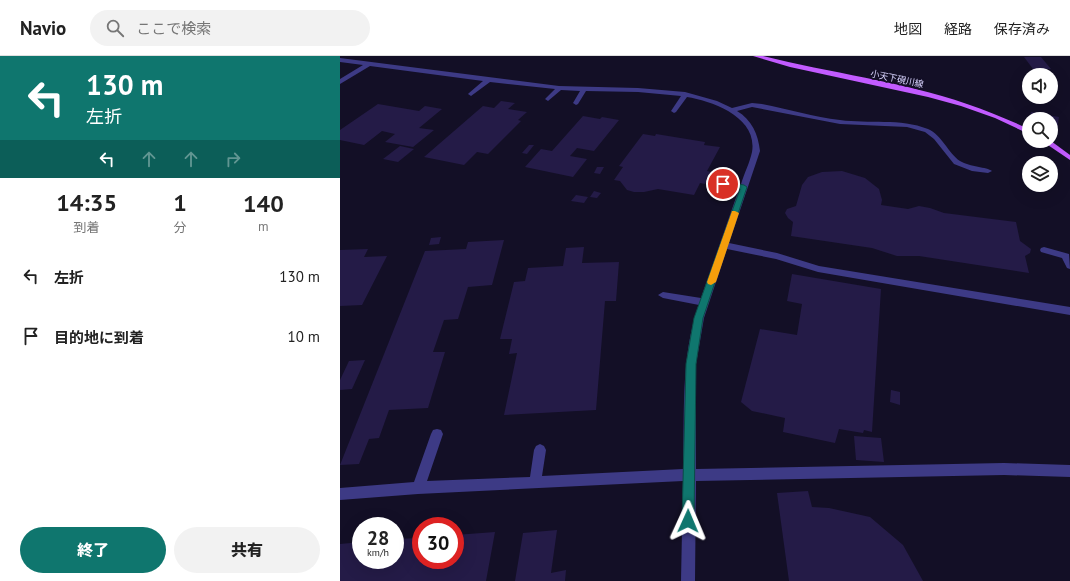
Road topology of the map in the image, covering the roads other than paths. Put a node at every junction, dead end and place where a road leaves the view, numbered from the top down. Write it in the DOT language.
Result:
graph roads {
  1 [pos="756,56"];
  2 [pos="340,60"];
  3 [pos="369,64"];
  4 [pos="489,79"];
  5 [pos="340,82"];
  6 [pos="560,88"];
  7 [pos="584,89"];
  8 [pos="471,94"];
  9 [pos="685,94"];
  10 [pos="548,99"];
  11 [pos="576,103"];
  12 [pos="732,110"];
  13 [pos="674,111"];
  14 [pos="1022,128"];
  15 [pos="1056,148"];
  16 [pos="1070,158"];
  17 [pos="988,171"];
  18 [pos="723,184"];
  19 [pos="744,187"];
  20 [pos="724,245"];
  21 [pos="1044,250"];
  22 [pos="1070,266"];
  23 [pos="663,295"];
  24 [pos="704,302"];
  25 [pos="1070,311"];
  26 [pos="437,434"];
  27 [pos="540,450"];
  28 [pos="1070,472"];
  29 [pos="688,475"];
  30 [pos="535,482"];
  31 [pos="418,488"];
  32 [pos="340,494"];
  33 [pos="688,581"];
  1 -- 14 [label="main road, 小天下硯川線"];
  2 -- 3 [label="street"];
  3 -- 4 [label="street"];
  3 -- 5 [label="street"];
  4 -- 6 [label="street"];
  4 -- 8 [label="street"];
  6 -- 7 [label="street"];
  6 -- 10 [label="street"];
  7 -- 9 [label="street"];
  7 -- 11 [label="street"];
  9 -- 12 [label="street"];
  9 -- 13 [label="street"];
  12 -- 17 [label="street"];
  12 -- 19 [label="street"];
  15 -- 16 [label="main road"];
  18 -- 19 [label="street"];
  19 -- 20 [label="street"];
  20 -- 24 [label="street"];
  20 -- 25 [label="street"];
  21 -- 22 [label="street"];
  23 -- 24 [label="street"];
  24 -- 29 [label="street"];
  26 -- 31 [label="street"];
  27 -- 30 [label="street"];
  28 -- 29 [label="street"];
  29 -- 30 [label="street"];
  29 -- 33 [label="street"];
  30 -- 31 [label="street"];
  31 -- 32 [label="street"];
}
